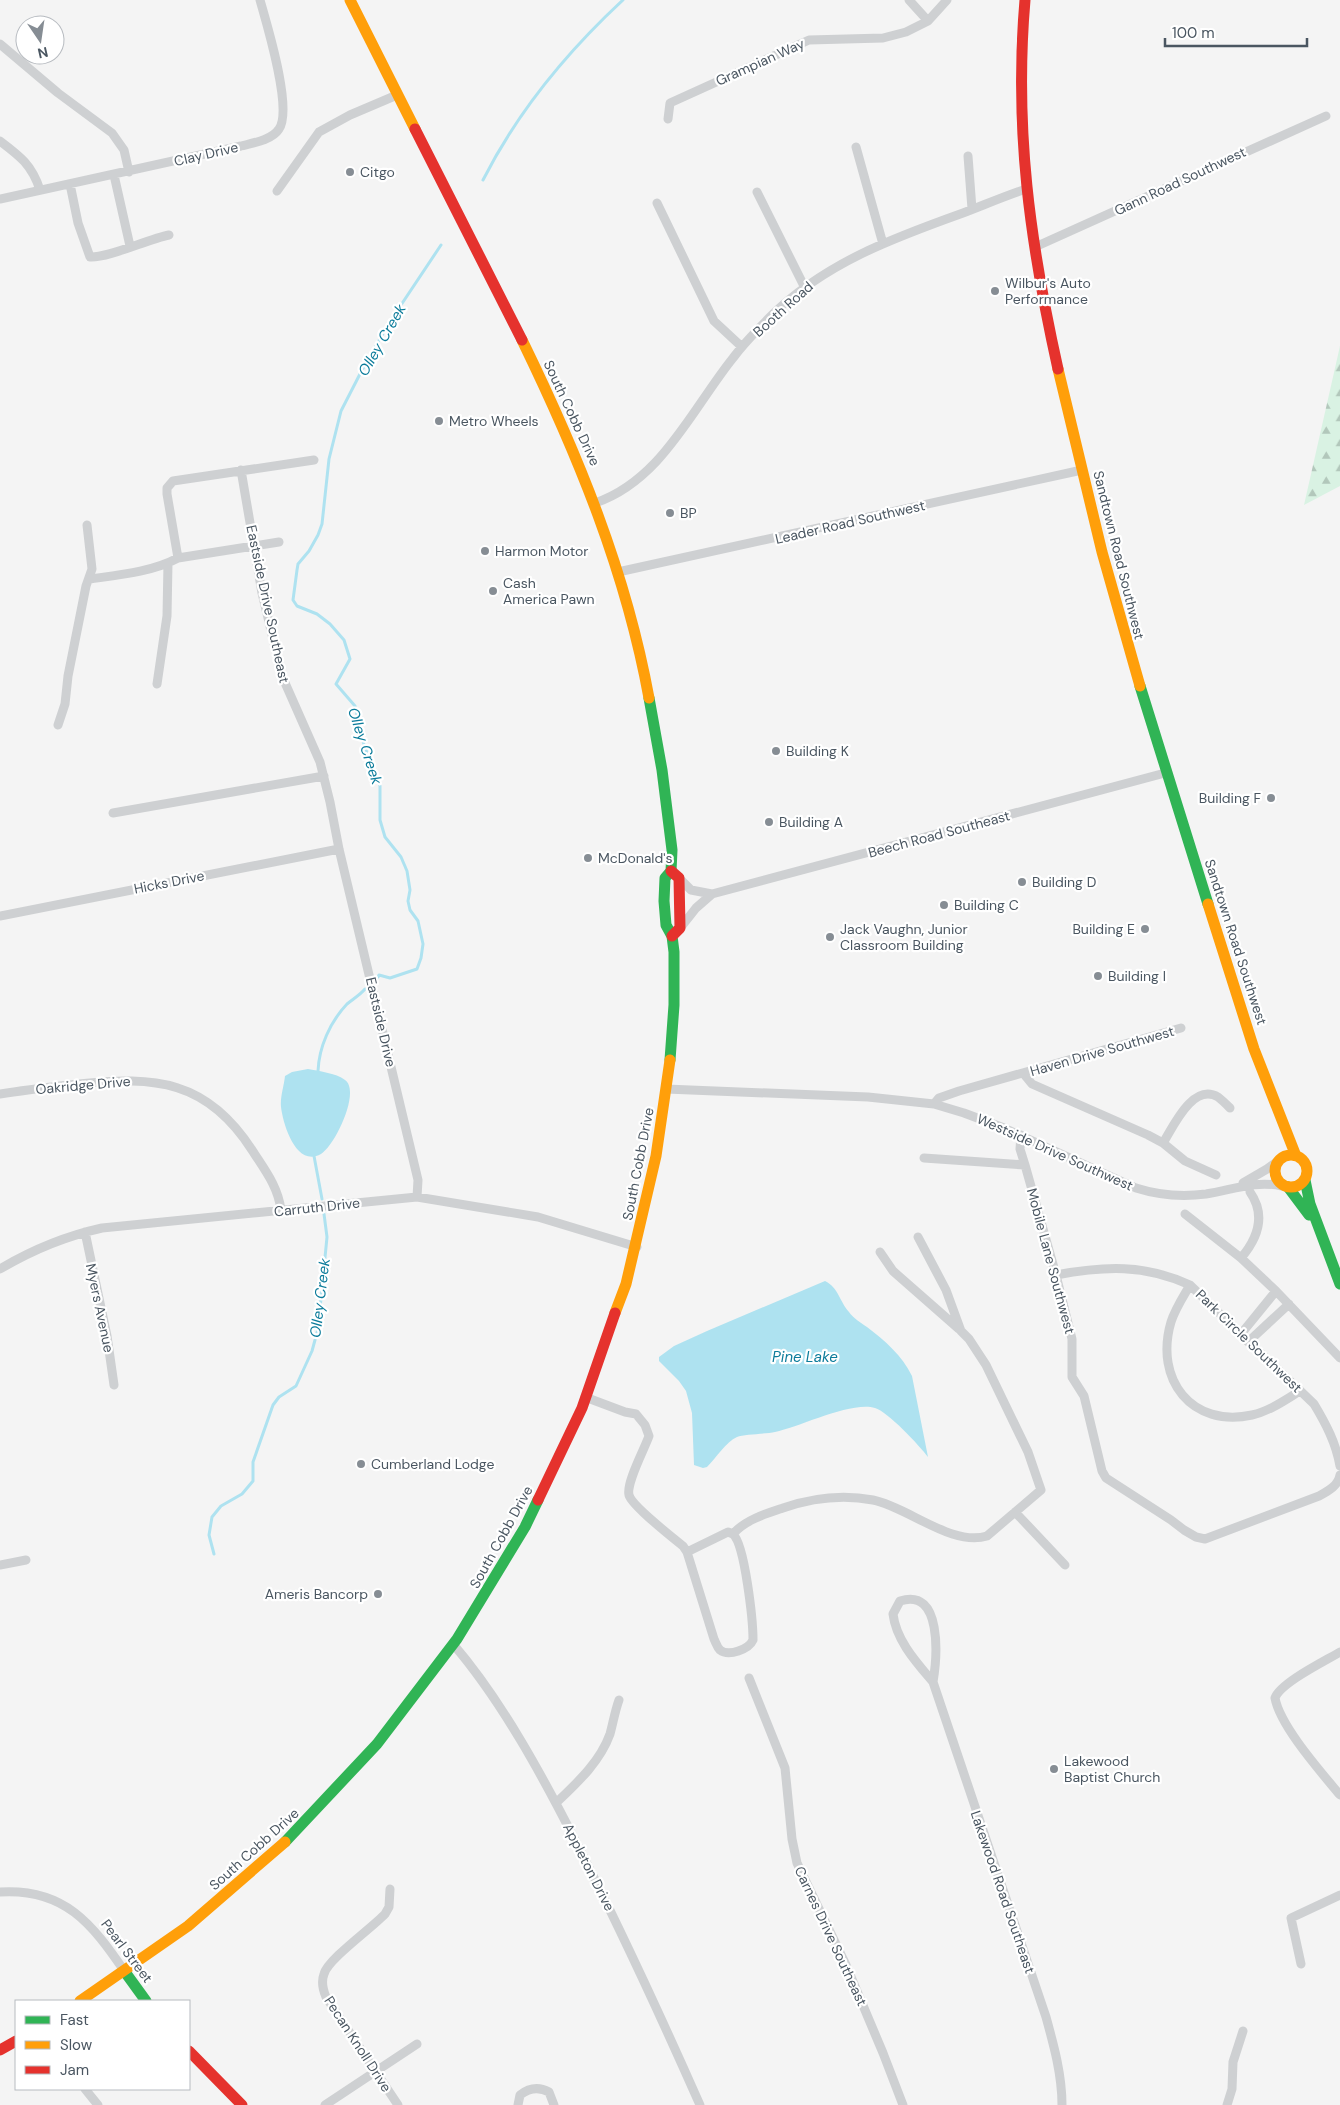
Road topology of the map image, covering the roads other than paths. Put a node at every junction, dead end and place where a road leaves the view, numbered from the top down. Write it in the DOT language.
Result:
graph roads {
  1 [pos="260,0"];
  2 [pos="350,0"];
  3 [pos="910,0"];
  4 [pos="947,0"];
  5 [pos="1025,0"];
  6 [pos="928,21"];
  7 [pos="0,44"];
  8 [pos="397,95"];
  9 [pos="1326,116"];
  10 [pos="668,119"];
  11 [pos="0,141"];
  12 [pos="856,147"];
  13 [pos="968,156"];
  14 [pos="130,172"];
  15 [pos="114,175"];
  16 [pos="70,184"];
  17 [pos="1026,189"];
  18 [pos="40,190"];
  19 [pos="278,191"];
  20 [pos="757,192"];
  21 [pos="0,199"];
  22 [pos="657,204"];
  23 [pos="972,209"];
  24 [pos="169,234"];
  25 [pos="883,244"];
  26 [pos="130,246"];
  27 [pos="1035,247"];
  28 [pos="804,286"];
  29 [pos="742,347"];
  30 [pos="314,460"];
  31 [pos="241,470"];
  32 [pos="1082,470"];
  33 [pos="595,503"];
  34 [pos="88,525"];
  35 [pos="279,542"];
  36 [pos="254,546"];
  37 [pos="178,558"];
  38 [pos="168,563"];
  39 [pos="618,572"];
  40 [pos="90,579"];
  41 [pos="157,684"];
  42 [pos="58,724"];
  43 [pos="1165,773"];
  44 [pos="324,776"];
  45 [pos="113,813"];
  46 [pos="339,849"];
  47 [pos="675,874"];
  48 [pos="712,894"];
  49 [pos="0,916"];
  50 [pos="676,932"];
  51 [pos="1181,1028"];
  52 [pos="1022,1073"];
  53 [pos="666,1089"];
  54 [pos="0,1094"];
  55 [pos="1273,1100"];
  56 [pos="934,1104"];
  57 [pos="1230,1108"];
  58 [pos="1021,1135"];
  59 [pos="1163,1143"];
  60 [pos="1296,1156"];
  61 [pos="924,1158"];
  62 [pos="1280,1159"];
  63 [pos="1025,1165"];
  64 [pos="1216,1175"];
  65 [pos="1305,1180"];
  66 [pos="1234,1187"];
  67 [pos="1285,1187"];
  68 [pos="1250,1192"];
  69 [pos="417,1197"];
  70 [pos="281,1210"];
  71 [pos="1186,1214"];
  72 [pos="85,1232"];
  73 [pos="1320,1232"];
  74 [pos="918,1237"];
  75 [pos="637,1247"];
  76 [pos="880,1252"];
  77 [pos="1241,1258"];
  78 [pos="0,1269"];
  79 [pos="1056,1275"];
  80 [pos="1340,1284"];
  81 [pos="1190,1285"];
  82 [pos="1276,1291"];
  83 [pos="1289,1304"];
  84 [pos="961,1332"];
  85 [pos="1241,1334"];
  86 [pos="1248,1342"];
  87 [pos="1340,1358"];
  88 [pos="114,1385"];
  89 [pos="1300,1391"];
  90 [pos="585,1397"];
  91 [pos="1340,1466"];
  92 [pos="1340,1478"];
  93 [pos="1015,1512"];
  94 [pos="733,1534"];
  95 [pos="687,1552"];
  96 [pos="26,1560"];
  97 [pos="0,1565"];
  98 [pos="1065,1565"];
  99 [pos="453,1644"];
  100 [pos="1340,1652"];
  101 [pos="749,1678"];
  102 [pos="933,1682"];
  103 [pos="618,1700"];
  104 [pos="1340,1795"];
  105 [pos="556,1803"];
  106 [pos="390,1889"];
  107 [pos="0,1892"];
  108 [pos="1340,1895"];
  109 [pos="1301,1964"];
  110 [pos="125,1972"];
  111 [pos="82,2000"];
  112 [pos="145,2000"];
  113 [pos="1242,2031"];
  114 [pos="15,2042"];
  115 [pos="417,2044"];
  116 [pos="0,2050"];
  117 [pos="190,2052"];
  118 [pos="375,2072"];
  119 [pos="86,2090"];
  120 [pos="98,2105"];
  121 [pos="242,2105"];
  122 [pos="325,2105"];
  123 [pos="398,2105"];
  124 [pos="518,2105"];
  125 [pos="554,2105"];
  126 [pos="700,2105"];
  127 [pos="903,2105"];
  128 [pos="1062,2105"];
  129 [pos="1227,2105"];
  1 -- 14 [label="street, Clay Drive"];
  2 -- 8 [label="main road, South Cobb Drive"];
  3 -- 6 [label="street"];
  4 -- 6 [label="street, Grampian Way"];
  5 -- 17 [label="main road, Sandtown Road Southwest"];
  6 -- 10 [label="street, Grampian Way"];
  7 -- 14 [label="street"];
  8 -- 19 [label="street"];
  8 -- 33 [label="main road, South Cobb Drive"];
  9 -- 27 [label="street, Gann Road Southwest"];
  11 -- 18 [label="street"];
  12 -- 25 [label="street"];
  13 -- 23 [label="street"];
  14 -- 15 [label="street, Clay Drive"];
  15 -- 16 [label="street, Clay Drive"];
  15 -- 26 [label="street"];
  16 -- 18 [label="street, Clay Drive"];
  16 -- 26 [label="street"];
  17 -- 23 [label="street, Booth Road"];
  17 -- 27 [label="main road, Sandtown Road Southwest"];
  18 -- 21 [label="street, Clay Drive"];
  20 -- 28 [label="street"];
  22 -- 29 [label="street"];
  23 -- 25 [label="street, Booth Road"];
  24 -- 26 [label="street"];
  25 -- 28 [label="street, Booth Road"];
  27 -- 32 [label="main road, Sandtown Road Southwest"];
  28 -- 29 [label="street, Booth Road"];
  29 -- 33 [label="street, Booth Road"];
  30 -- 31 [label="street"];
  31 -- 36 [label="street, Eastside Drive Southeast"];
  31 -- 37 [label="street"];
  32 -- 39 [label="street, Leader Road Southwest"];
  32 -- 43 [label="main road, Sandtown Road Southwest"];
  33 -- 39 [label="main road, South Cobb Drive"];
  34 -- 40 [label="street"];
  35 -- 36 [label="street"];
  36 -- 37 [label="street"];
  36 -- 44 [label="street, Eastside Drive Southeast"];
  37 -- 38 [label="street"];
  38 -- 40 [label="street"];
  38 -- 41 [label="street"];
  39 -- 47 [label="main road, South Cobb Drive"];
  40 -- 42 [label="street"];
  43 -- 48 [label="street, Beech Road Southeast"];
  43 -- 55 [label="main road, Sandtown Road Southwest"];
  44 -- 45 [label="street"];
  44 -- 46 [label="street, Eastside Drive Southeast"];
  46 -- 49 [label="street, Hicks Drive"];
  46 -- 69 [label="street, Eastside Drive"];
  47 -- 48 [label="street"];
  47 -- 50 [label="main road, South Cobb Drive"];
  48 -- 50 [label="street, Beech Road Southeast"];
  50 -- 53 [label="main road, South Cobb Drive"];
  51 -- 52 [label="street, Haven Drive Southwest"];
  52 -- 56 [label="street, Haven Drive Southwest"];
  52 -- 59 [label="street"];
  53 -- 56 [label="street, Westside Drive Southwest"];
  53 -- 75 [label="main road, South Cobb Drive"];
  54 -- 70 [label="street, Oakridge Drive"];
  55 -- 60 [label="main road, Sandtown Road Southwest"];
  55 -- 62 [label="main road, Sandtown Road Southwest"];
  56 -- 58 [label="street, Westside Drive Southwest"];
  57 -- 59 [label="street"];
  58 -- 63 [label="street, Mobile Lane Southwest"];
  58 -- 66 [label="street, Westside Drive Southwest"];
  59 -- 64 [label="street"];
  60 -- 62 [label="main road"];
  60 -- 65 [label="main road"];
  61 -- 63 [label="street"];
  62 -- 66 [label="street, Westside Drive Southwest"];
  62 -- 67 [label="main road"];
  63 -- 79 [label="street, Mobile Lane Southwest"];
  65 -- 67 [label="main road"];
  65 -- 73 [label="main road"];
  66 -- 67 [label="street, Westside Drive Southwest"];
  67 -- 73 [label="main road"];
  68 -- 77 [label="street"];
  69 -- 70 [label="street, Carruth Drive"];
  69 -- 75 [label="street, Carruth Drive"];
  70 -- 72 [label="street, Carruth Drive"];
  71 -- 77 [label="street"];
  72 -- 78 [label="street, Carruth Drive"];
  72 -- 88 [label="street, Myers Avenue"];
  73 -- 80 [label="main road"];
  74 -- 84 [label="street"];
  75 -- 90 [label="main road, South Cobb Drive"];
  76 -- 84 [label="street"];
  77 -- 82 [label="street"];
  79 -- 81 [label="street, Park Circle Southwest"];
  79 -- 92 [label="street, Mobile Lane Southwest"];
  81 -- 85 [label="street, Park Circle Southwest"];
  81 -- 89 [label="street"];
  82 -- 83 [label="street"];
  82 -- 85 [label="street"];
  83 -- 86 [label="street"];
  83 -- 87 [label="street"];
  84 -- 93 [label="street"];
  85 -- 86 [label="street, Park Circle Southwest"];
  86 -- 89 [label="street, Park Circle Southwest"];
  89 -- 91 [label="street, Park Circle Southwest"];
  90 -- 95 [label="street"];
  90 -- 99 [label="main road, South Cobb Drive"];
  93 -- 94 [label="street"];
  93 -- 98 [label="street"];
  94 -- 95 [label="street"];
  94 -- 95 [label="street"];
  96 -- 97 [label="street"];
  99 -- 105 [label="street, Appleton Drive"];
  99 -- 110 [label="main road, South Cobb Drive"];
  100 -- 104 [label="street"];
  101 -- 127 [label="street, Carnes Drive Southeast"];
  102 -- 102 [label="street, Lakewood Road Southeast"];
  102 -- 128 [label="street, Lakewood Road Southeast"];
  103 -- 105 [label="street"];
  105 -- 126 [label="street, Appleton Drive"];
  106 -- 118 [label="street, Pecan Knoll Drive"];
  107 -- 110 [label="street, Pearl Street"];
  108 -- 109 [label="street"];
  110 -- 111 [label="main road, South Cobb Drive"];
  110 -- 112 [label="main road, Pearl Street"];
  113 -- 129 [label="street"];
  114 -- 116 [label="main road"];
  115 -- 118 [label="street"];
  117 -- 121 [label="main road"];
  118 -- 122 [label="street"];
  118 -- 123 [label="street, Pecan Knoll Drive"];
  119 -- 120 [label="street"];
  124 -- 125 [label="street"];
}
